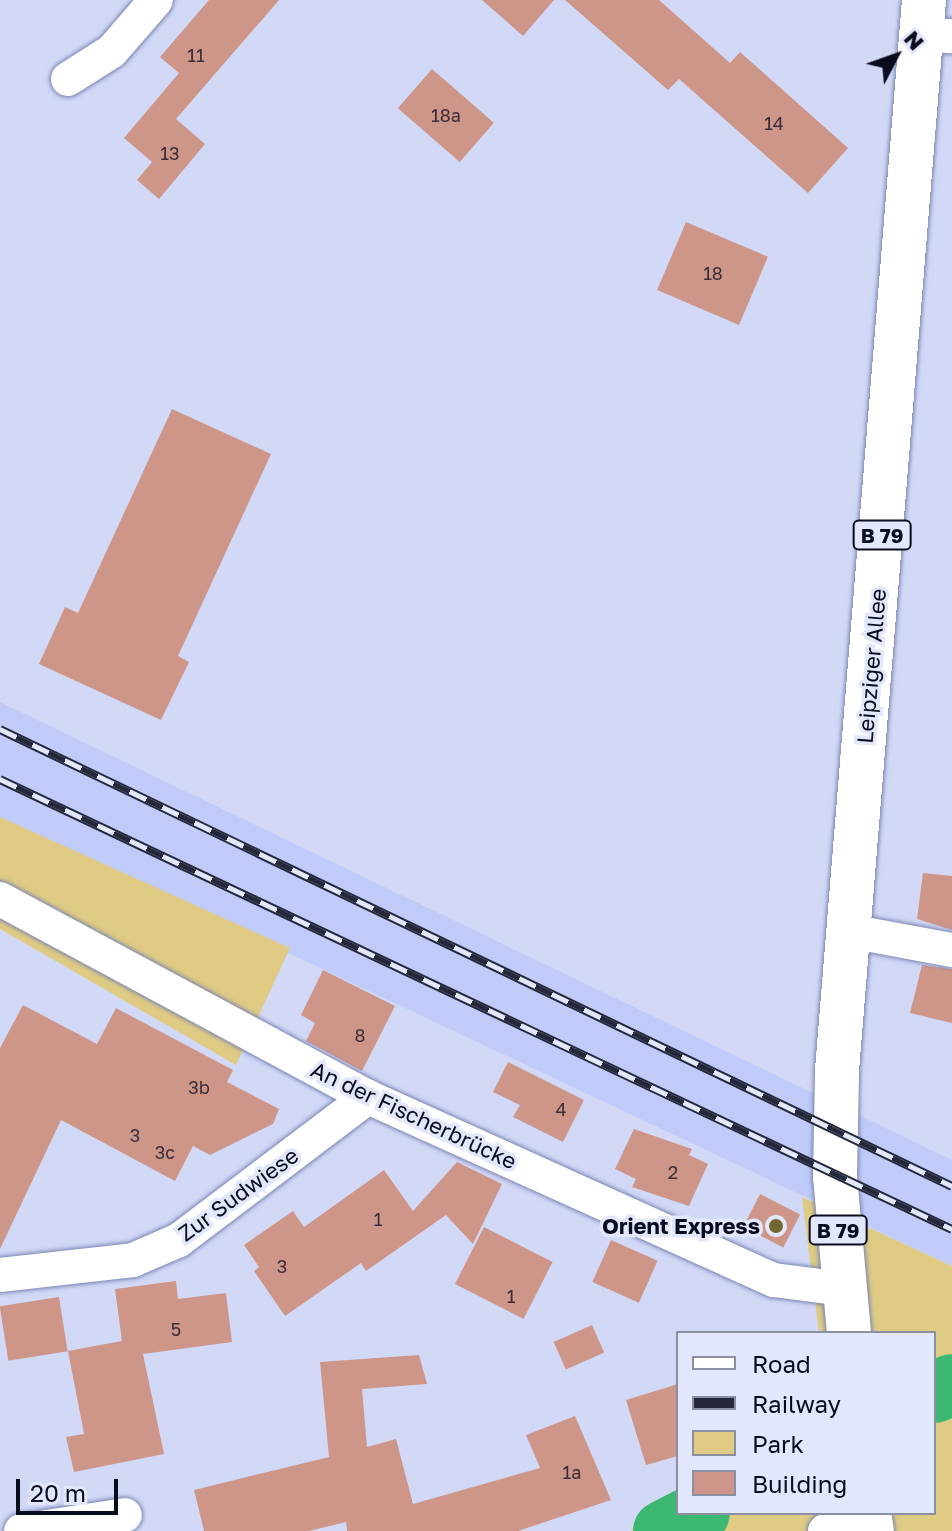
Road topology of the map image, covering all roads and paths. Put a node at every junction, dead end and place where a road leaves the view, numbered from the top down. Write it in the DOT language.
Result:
graph roads {
  1 [pos="156,0"];
  2 [pos="932,24"];
  3 [pos="68,79"];
  4 [pos="0,899"];
  5 [pos="849,931"];
  6 [pos="952,950"];
  7 [pos="368,1097"];
  8 [pos="0,1275"];
  9 [pos="844,1289"];
  10 [pos="849,1331"];
  11 [pos="125,1515"];
  12 [pos="864,1515"];
  13 [pos="21,1531"];
  14 [pos="825,1531"];
  1 -- 3 [label="street"];
  2 -- 5 [label="main road, Leipziger Allee / B 79"];
  4 -- 7 [label="street, An der Fischerbrücke"];
  5 -- 6 [label="street"];
  5 -- 9 [label="main road, Leipziger Allee / B 79"];
  7 -- 8 [label="street, Zur Sudwiese"];
  7 -- 9 [label="street, An der Fischerbrücke"];
  9 -- 10 [label="main road, Leipziger Allee / B 79"];
  11 -- 13 [label="street"];
  12 -- 14 [label="street"];
}
